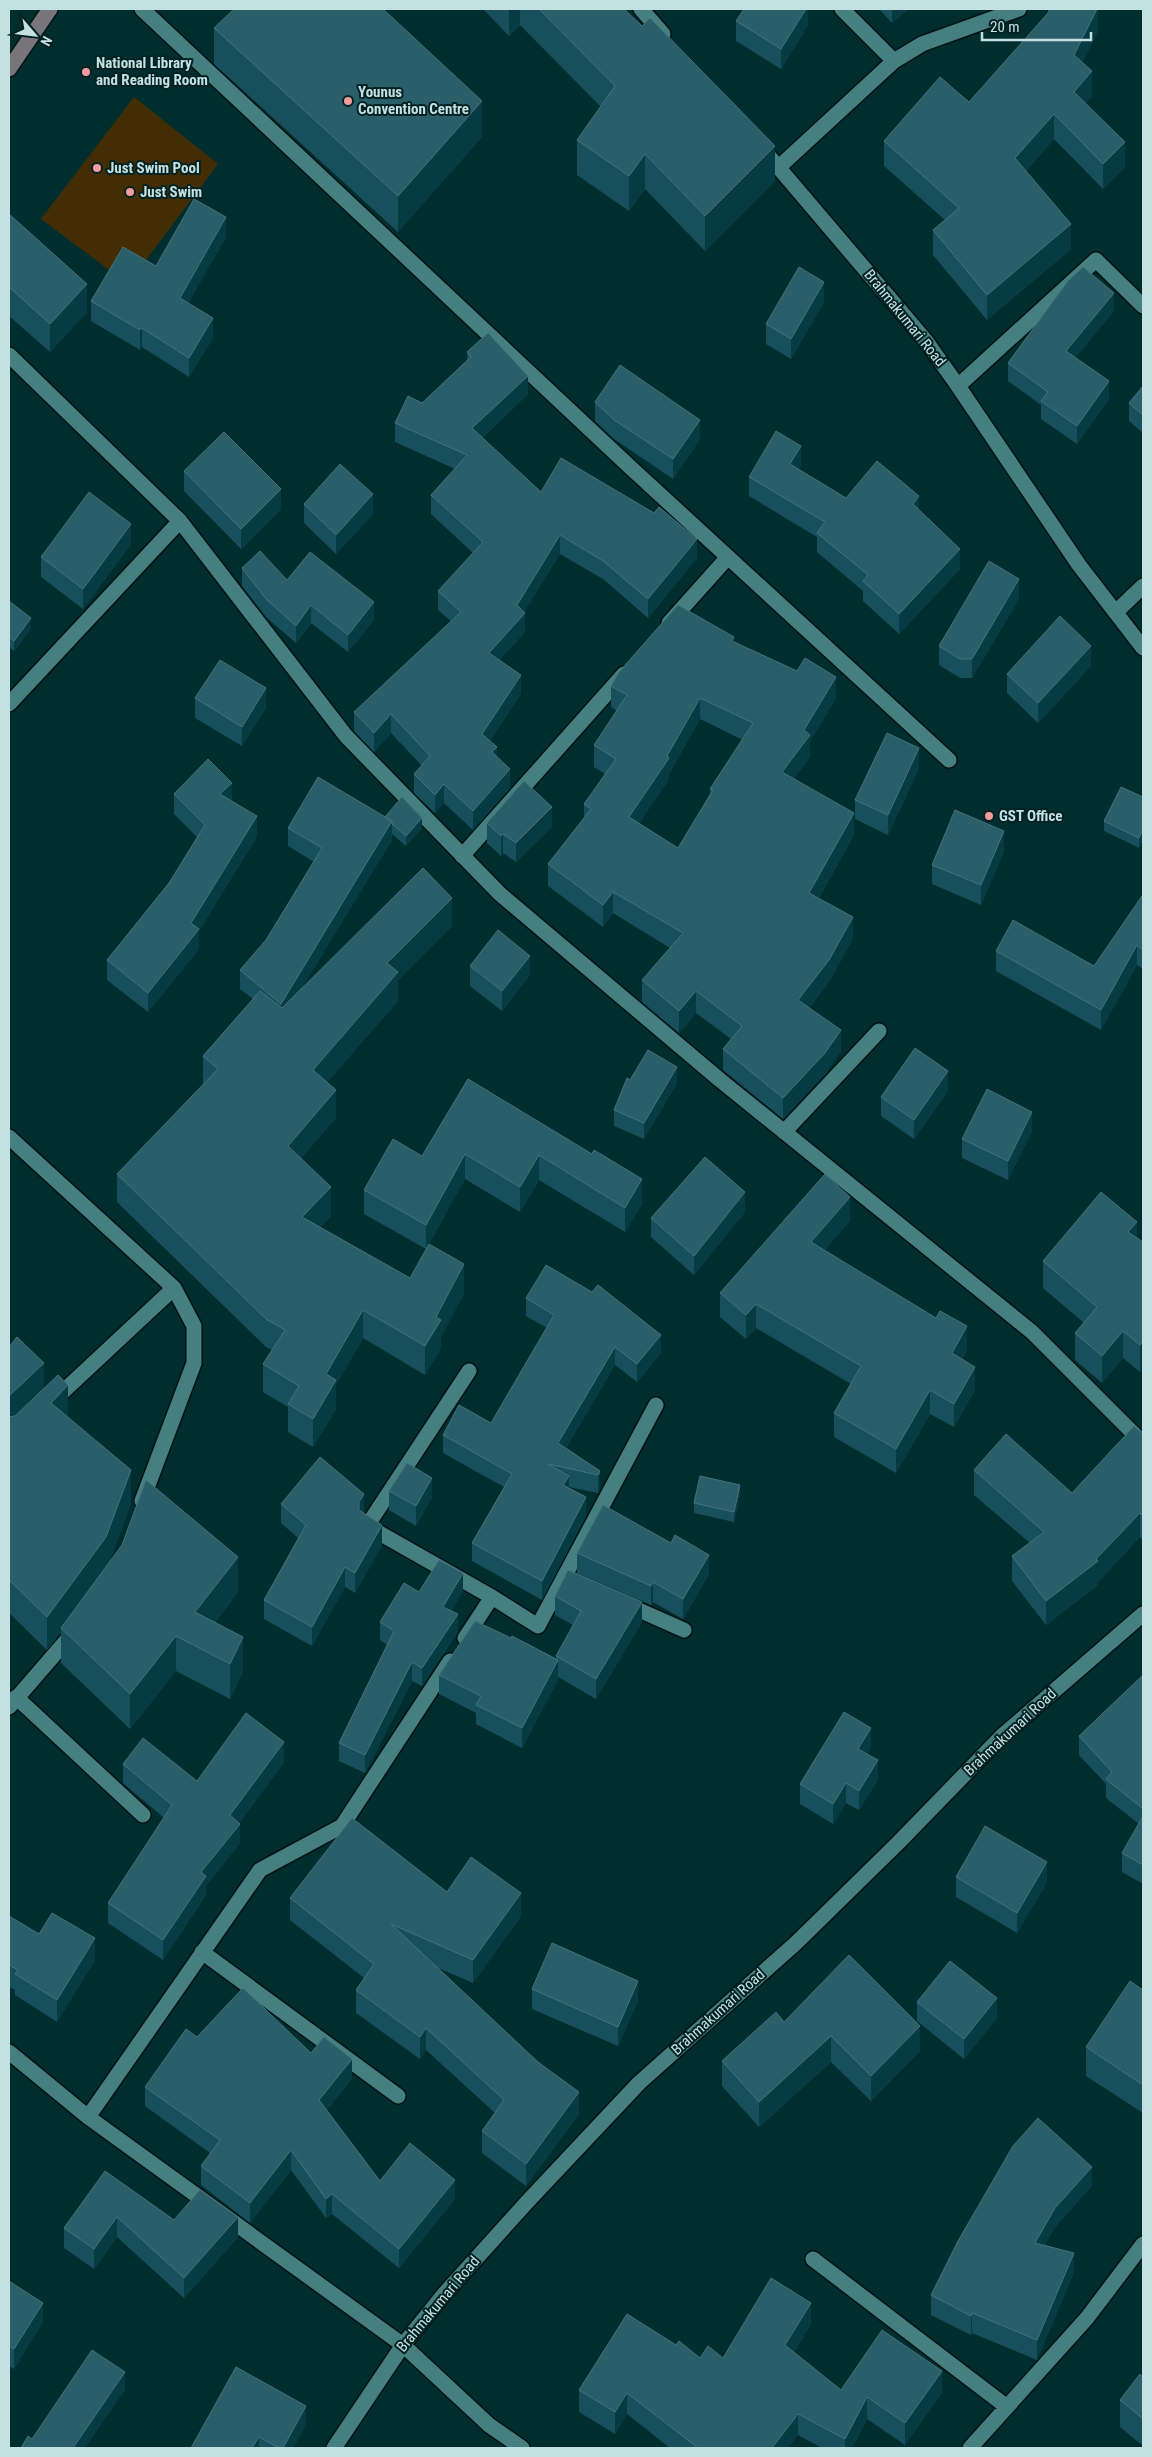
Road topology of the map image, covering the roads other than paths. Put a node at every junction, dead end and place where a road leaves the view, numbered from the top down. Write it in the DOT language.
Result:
graph roads {
  1 [pos="50,9"];
  2 [pos="142,9"];
  3 [pos="641,9"];
  4 [pos="842,9"];
  5 [pos="1019,9"];
  6 [pos="672,45"];
  7 [pos="894,61"];
  8 [pos="9,69"];
  9 [pos="754,138"];
  10 [pos="779,167"];
  11 [pos="1143,306"];
  12 [pos="9,356"];
  13 [pos="958,386"];
  14 [pos="180,521"];
  15 [pos="728,557"];
  16 [pos="1143,586"];
  17 [pos="1116,612"];
  18 [pos="657,637"];
  19 [pos="1143,648"];
  20 [pos="631,666"];
  21 [pos="9,704"];
  22 [pos="949,760"];
  23 [pos="462,856"];
  24 [pos="879,1031"];
  25 [pos="784,1132"];
  26 [pos="9,1137"];
  27 [pos="174,1288"];
  28 [pos="469,1371"];
  29 [pos="656,1405"];
  30 [pos="45,1408"];
  31 [pos="1143,1443"];
  32 [pos="138,1511"];
  33 [pos="564,1577"];
  34 [pos="581,1585"];
  35 [pos="607,1596"];
  36 [pos="492,1597"];
  37 [pos="1143,1614"];
  38 [pos="81,1621"];
  39 [pos="684,1630"];
  40 [pos="12,1702"];
  41 [pos="142,1815"];
  42 [pos="202,1952"];
  43 [pos="9,2052"];
  44 [pos="398,2096"];
  45 [pos="88,2117"];
  46 [pos="1143,2244"];
  47 [pos="813,2259"];
  48 [pos="403,2346"];
  49 [pos="1007,2407"];
  50 [pos="334,2448"];
  51 [pos="522,2448"];
  52 [pos="970,2448"];
  1 -- 8 [label="main road"];
  2 -- 15 [label="street"];
  3 -- 6 [label="street"];
  4 -- 7 [label="street"];
  5 -- 7 [label="street"];
  7 -- 10 [label="street"];
  9 -- 10 [label="street, Brahmakumari Road"];
  10 -- 13 [label="street, Brahmakumari Road"];
  11 -- 13 [label="street"];
  12 -- 14 [label="street"];
  13 -- 17 [label="street, Brahmakumari Road"];
  14 -- 21 [label="street"];
  14 -- 23 [label="street"];
  15 -- 18 [label="street"];
  15 -- 22 [label="street"];
  16 -- 17 [label="street"];
  17 -- 19 [label="street, Brahmakumari Road"];
  20 -- 23 [label="street"];
  23 -- 25 [label="street"];
  24 -- 25 [label="street"];
  25 -- 31 [label="street"];
  26 -- 27 [label="street"];
  27 -- 30 [label="street"];
  27 -- 32 [label="street"];
  28 -- 36 [label="street"];
  29 -- 33 [label="street"];
  33 -- 34 [label="street"];
  33 -- 36 [label="street"];
  35 -- 39 [label="street"];
  36 -- 42 [label="street"];
  37 -- 48 [label="street, Brahmakumari Road"];
  38 -- 40 [label="street"];
  40 -- 41 [label="street"];
  42 -- 44 [label="street"];
  42 -- 45 [label="street"];
  43 -- 45 [label="street"];
  45 -- 48 [label="street"];
  46 -- 49 [label="street"];
  47 -- 49 [label="street"];
  48 -- 50 [label="street, Brahmakumari Road"];
  48 -- 51 [label="street"];
  49 -- 52 [label="street"];
}
